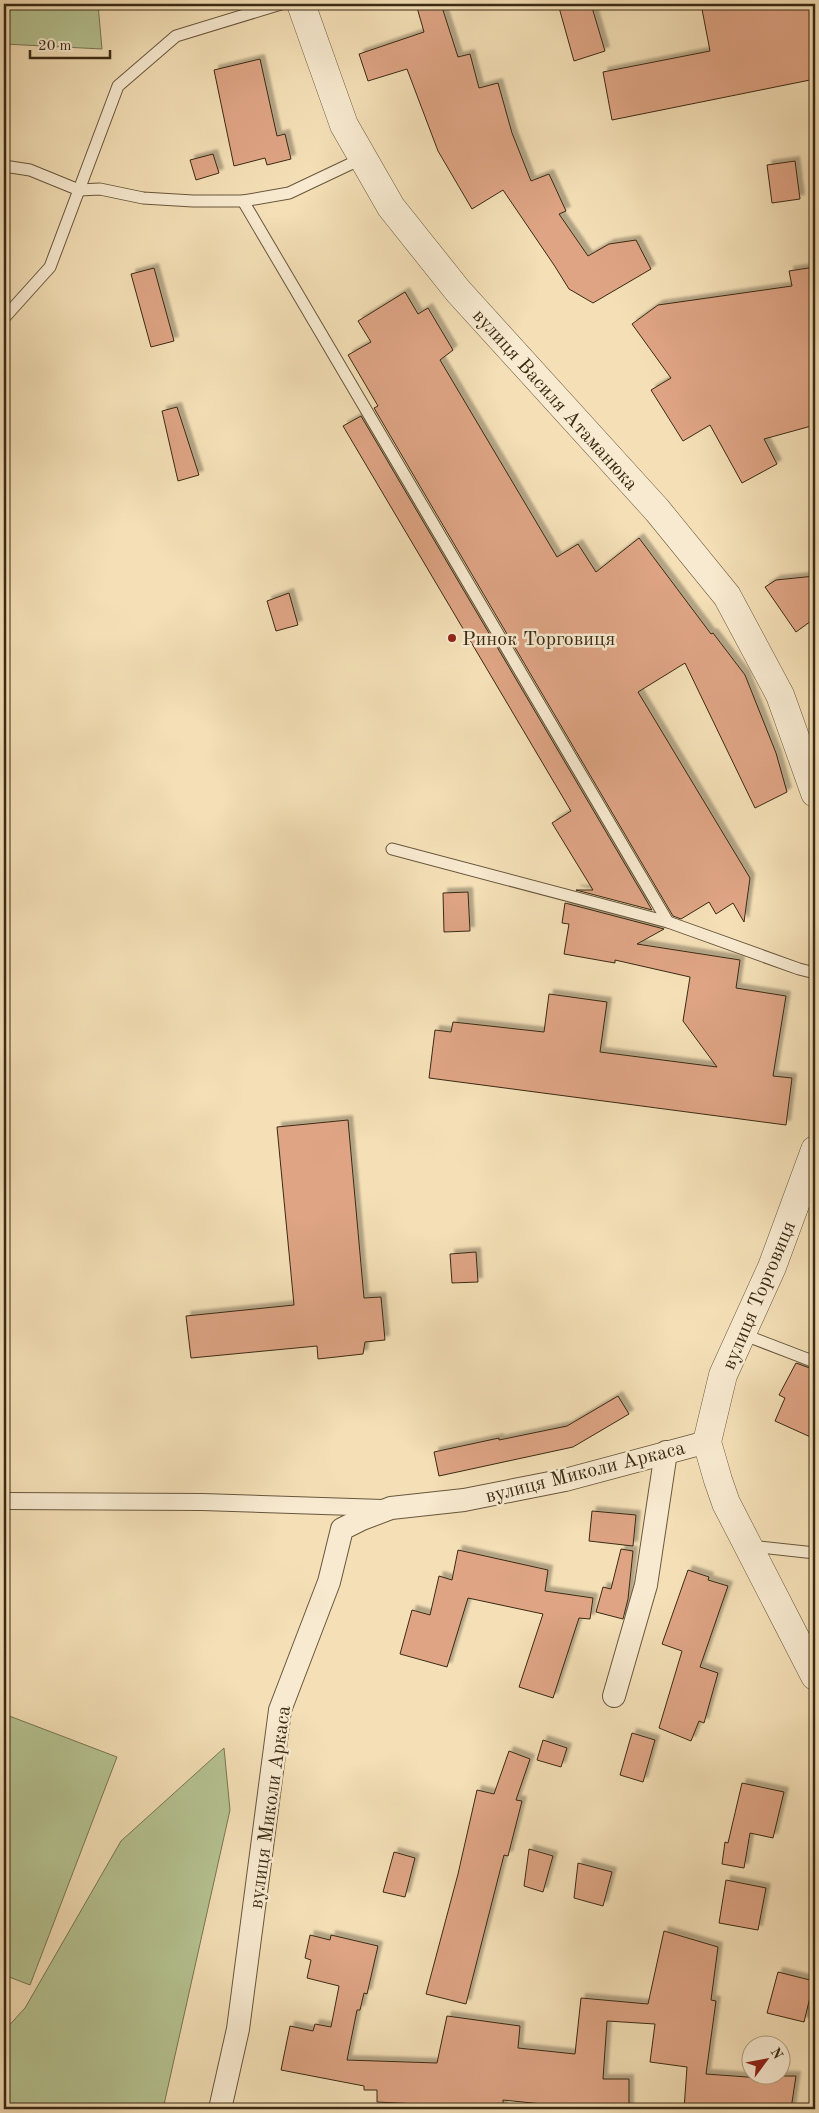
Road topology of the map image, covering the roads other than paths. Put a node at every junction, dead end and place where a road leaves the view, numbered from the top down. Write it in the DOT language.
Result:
graph roads {
  1 [pos="282,4"];
  2 [pos="301,4"];
  3 [pos="363,158"];
  4 [pos="4,166"];
  5 [pos="79,190"];
  6 [pos="243,201"];
  7 [pos="5,318"];
  8 [pos="815,792"];
  9 [pos="392,849"];
  10 [pos="668,922"];
  11 [pos="815,973"];
  12 [pos="815,1150"];
  13 [pos="742,1334"];
  14 [pos="815,1362"];
  15 [pos="707,1442"];
  16 [pos="666,1452"];
  17 [pos="4,1501"];
  18 [pos="391,1508"];
  19 [pos="749,1546"];
  20 [pos="815,1553"];
  21 [pos="815,1676"];
  22 [pos="614,1696"];
  23 [pos="220,2109"];
  1 -- 5 [label="lane"];
  2 -- 3 [label="street, вулиця Василя Атаманюка"];
  3 -- 6 [label="lane"];
  3 -- 8 [label="street, вулиця Василя Атаманюка"];
  4 -- 5 [label="lane"];
  5 -- 6 [label="lane"];
  5 -- 7 [label="lane"];
  6 -- 10 [label="lane"];
  9 -- 10 [label="lane"];
  10 -- 11 [label="lane"];
  12 -- 13 [label="street, вулиця Торговиця"];
  13 -- 14 [label="lane"];
  13 -- 15 [label="street, вулиця Торговиця"];
  15 -- 16 [label="street, вулиця Миколи Аркаса"];
  15 -- 19 [label="street"];
  16 -- 18 [label="street, вулиця Миколи Аркаса"];
  16 -- 22 [label="street"];
  17 -- 18 [label="street"];
  18 -- 23 [label="street, вулиця Миколи Аркаса"];
  19 -- 20 [label="lane"];
  19 -- 21 [label="street"];
}
